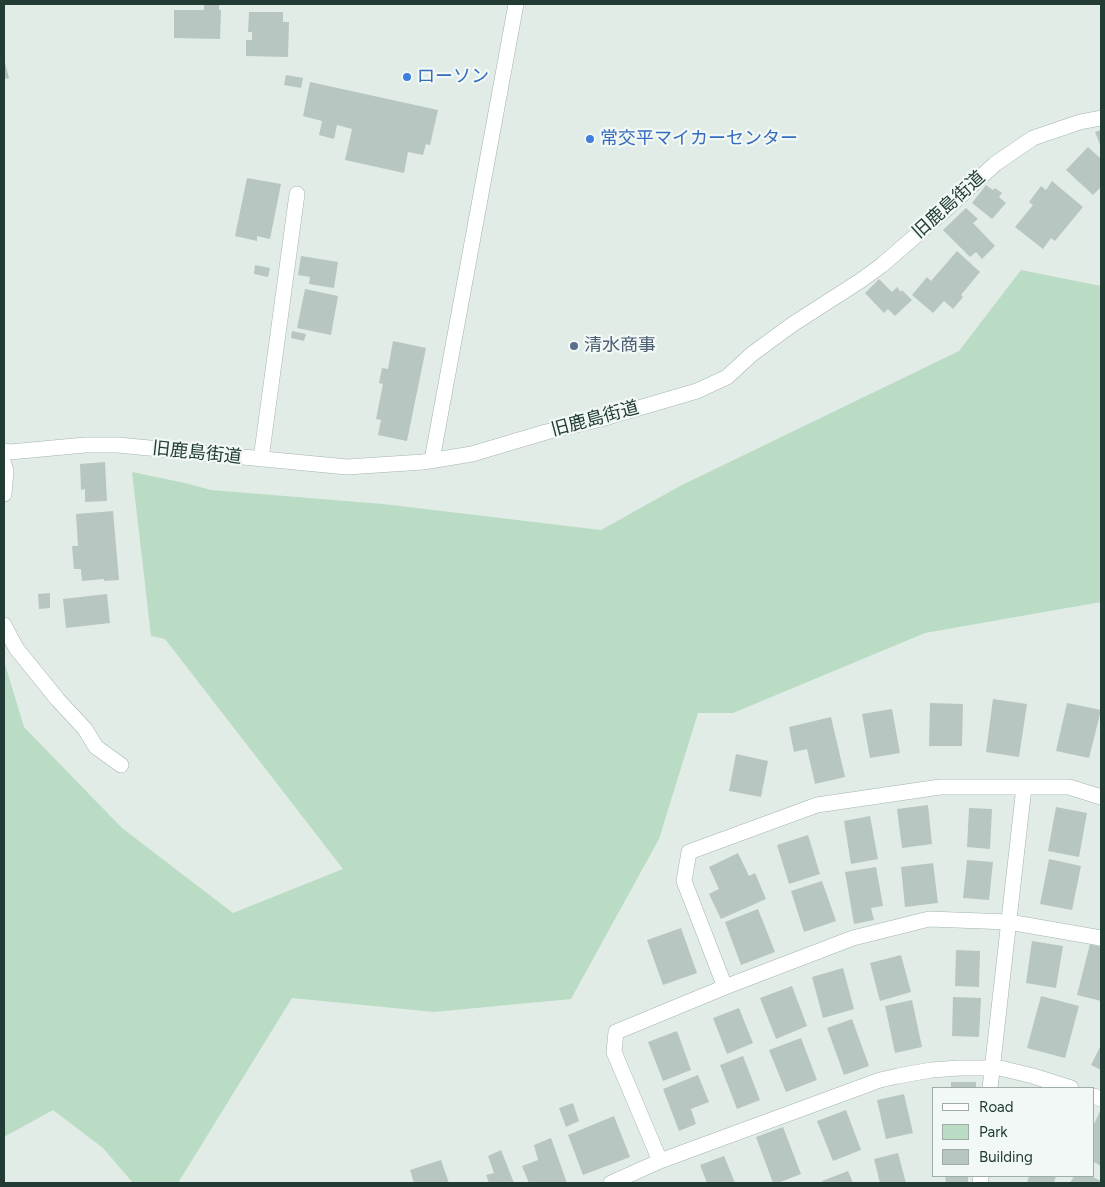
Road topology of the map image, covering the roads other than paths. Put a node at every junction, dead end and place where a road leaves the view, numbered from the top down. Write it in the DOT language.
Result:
graph roads {
  1 [pos="516,4"];
  2 [pos="1101,118"];
  3 [pos="297,194"];
  4 [pos="4,451"];
  5 [pos="261,459"];
  6 [pos="432,460"];
  7 [pos="4,464"];
  8 [pos="4,494"];
  9 [pos="4,625"];
  10 [pos="121,765"];
  11 [pos="1024,787"];
  12 [pos="1101,798"];
  13 [pos="1009,922"];
  14 [pos="1101,938"];
  15 [pos="725,987"];
  16 [pos="992,1069"];
  17 [pos="990,1087"];
  18 [pos="1068,1087"];
  19 [pos="660,1161"];
  20 [pos="611,1183"];
  1 -- 6 [label="street"];
  2 -- 6 [label="street, 旧鹿島街道"];
  3 -- 5 [label="street"];
  4 -- 5 [label="street, 旧鹿島街道"];
  5 -- 6 [label="street, 旧鹿島街道"];
  7 -- 8 [label="street"];
  9 -- 10 [label="street"];
  11 -- 12 [label="street"];
  11 -- 13 [label="street"];
  11 -- 15 [label="street"];
  13 -- 14 [label="street"];
  13 -- 15 [label="street"];
  13 -- 16 [label="street"];
  15 -- 19 [label="street"];
  16 -- 17 [label="street"];
  16 -- 18 [label="street"];
  16 -- 19 [label="street"];
  19 -- 20 [label="street"];
}
